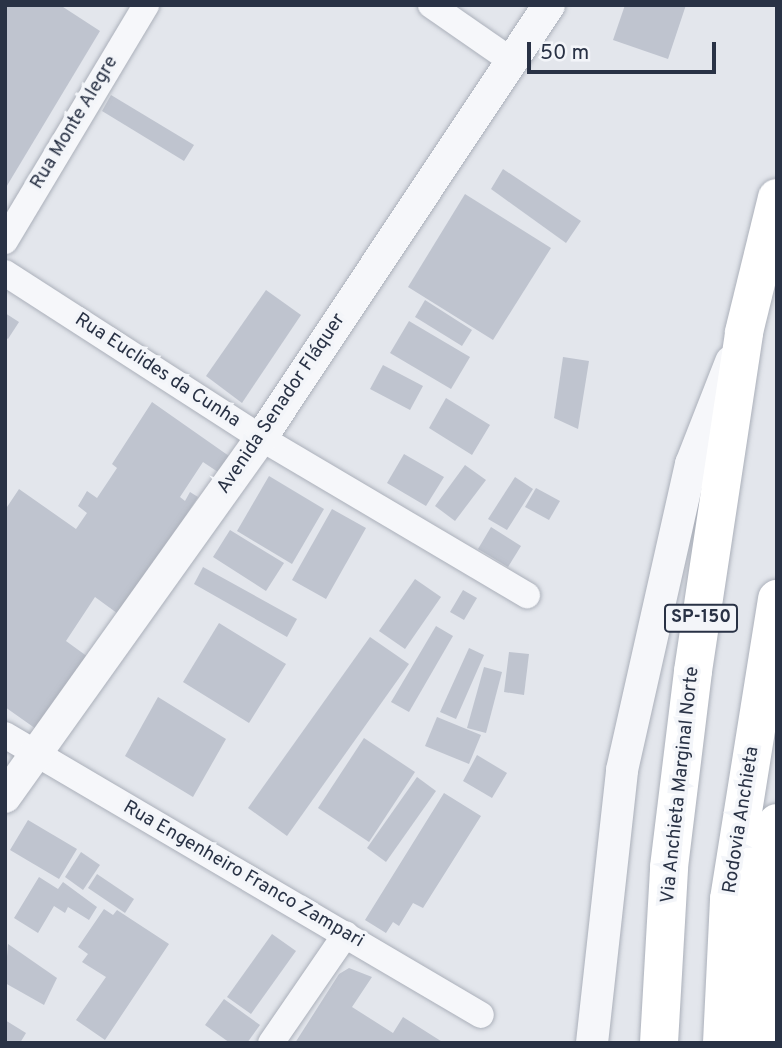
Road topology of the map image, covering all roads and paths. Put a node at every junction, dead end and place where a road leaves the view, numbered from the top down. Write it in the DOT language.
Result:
graph roads {
  1 [pos="146,5"];
  2 [pos="431,5"];
  3 [pos="549,5"];
  4 [pos="512,61"];
  5 [pos="777,198"];
  6 [pos="5,241"];
  7 [pos="5,274"];
  8 [pos="744,332"];
  9 [pos="261,438"];
  10 [pos="527,595"];
  11 [pos="777,598"];
  12 [pos="5,735"];
  13 [pos="34,754"];
  14 [pos="5,797"];
  15 [pos="777,823"];
  16 [pos="346,934"];
  17 [pos="481,1015"];
  18 [pos="271,1043"];
  19 [pos="592,1043"];
  20 [pos="659,1043"];
  21 [pos="722,1043"];
  22 [pos="756,1043"];
  1 -- 6 [label="street, Rua Monte Alegre"];
  2 -- 4 [label="street"];
  3 -- 4 [label="street, Avenida Senador Fláquer"];
  4 -- 9 [label="street, Avenida Senador Fláquer"];
  5 -- 8 [label="highway, Via Anchieta Marginal Norte / SP-150"];
  7 -- 9 [label="street, Rua Euclides da Cunha"];
  8 -- 19 [label="street"];
  8 -- 20 [label="highway, Via Anchieta Marginal Norte / SP-150"];
  9 -- 10 [label="street, Rua Euclides da Cunha"];
  9 -- 13 [label="street, Avenida Senador Fláquer"];
  11 -- 21 [label="highway, Rodovia Anchieta"];
  12 -- 13 [label="street, Rua Engenheiro Franco Zampari"];
  13 -- 14 [label="street, Avenida Senador Fláquer"];
  13 -- 16 [label="street, Rua Engenheiro Franco Zampari"];
  15 -- 22 [label="highway, Rodovia Anchieta"];
  16 -- 17 [label="street, Rua Engenheiro Franco Zampari"];
  16 -- 18 [label="street"];
}
